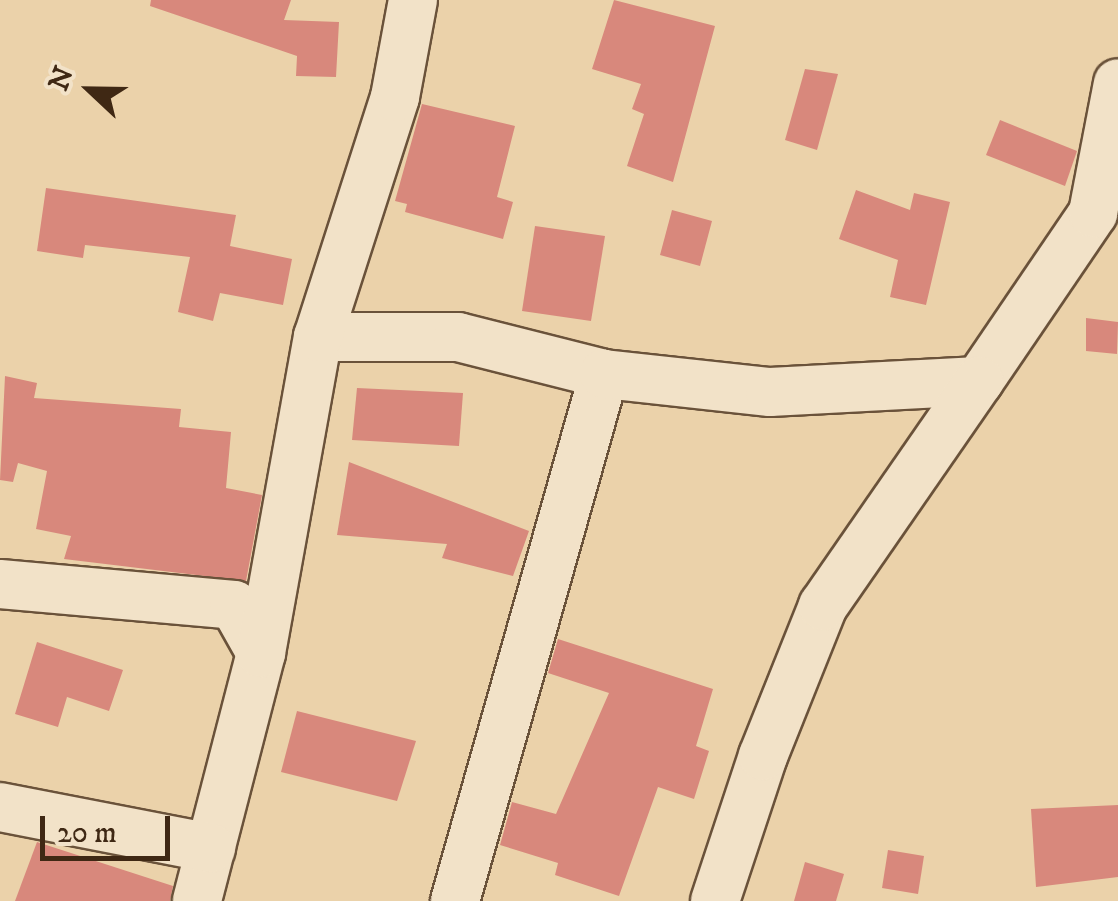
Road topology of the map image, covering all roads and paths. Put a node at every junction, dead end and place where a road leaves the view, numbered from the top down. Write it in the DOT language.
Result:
graph roads {
  1 [pos="413,0"];
  2 [pos="1118,83"];
  3 [pos="318,338"];
  4 [pos="604,374"];
  5 [pos="979,381"];
  6 [pos="0,584"];
  7 [pos="261,653"];
  8 [pos="0,808"];
  9 [pos="211,848"];
  10 [pos="197,901"];
  11 [pos="455,901"];
  12 [pos="716,901"];
  1 -- 3 [label="street"];
  2 -- 5 [label="street"];
  3 -- 4 [label="street"];
  3 -- 7 [label="street"];
  4 -- 5 [label="street"];
  4 -- 11 [label="street"];
  5 -- 12 [label="street"];
  6 -- 7 [label="street"];
  7 -- 9 [label="street"];
  8 -- 9 [label="street"];
  9 -- 10 [label="street"];
}
